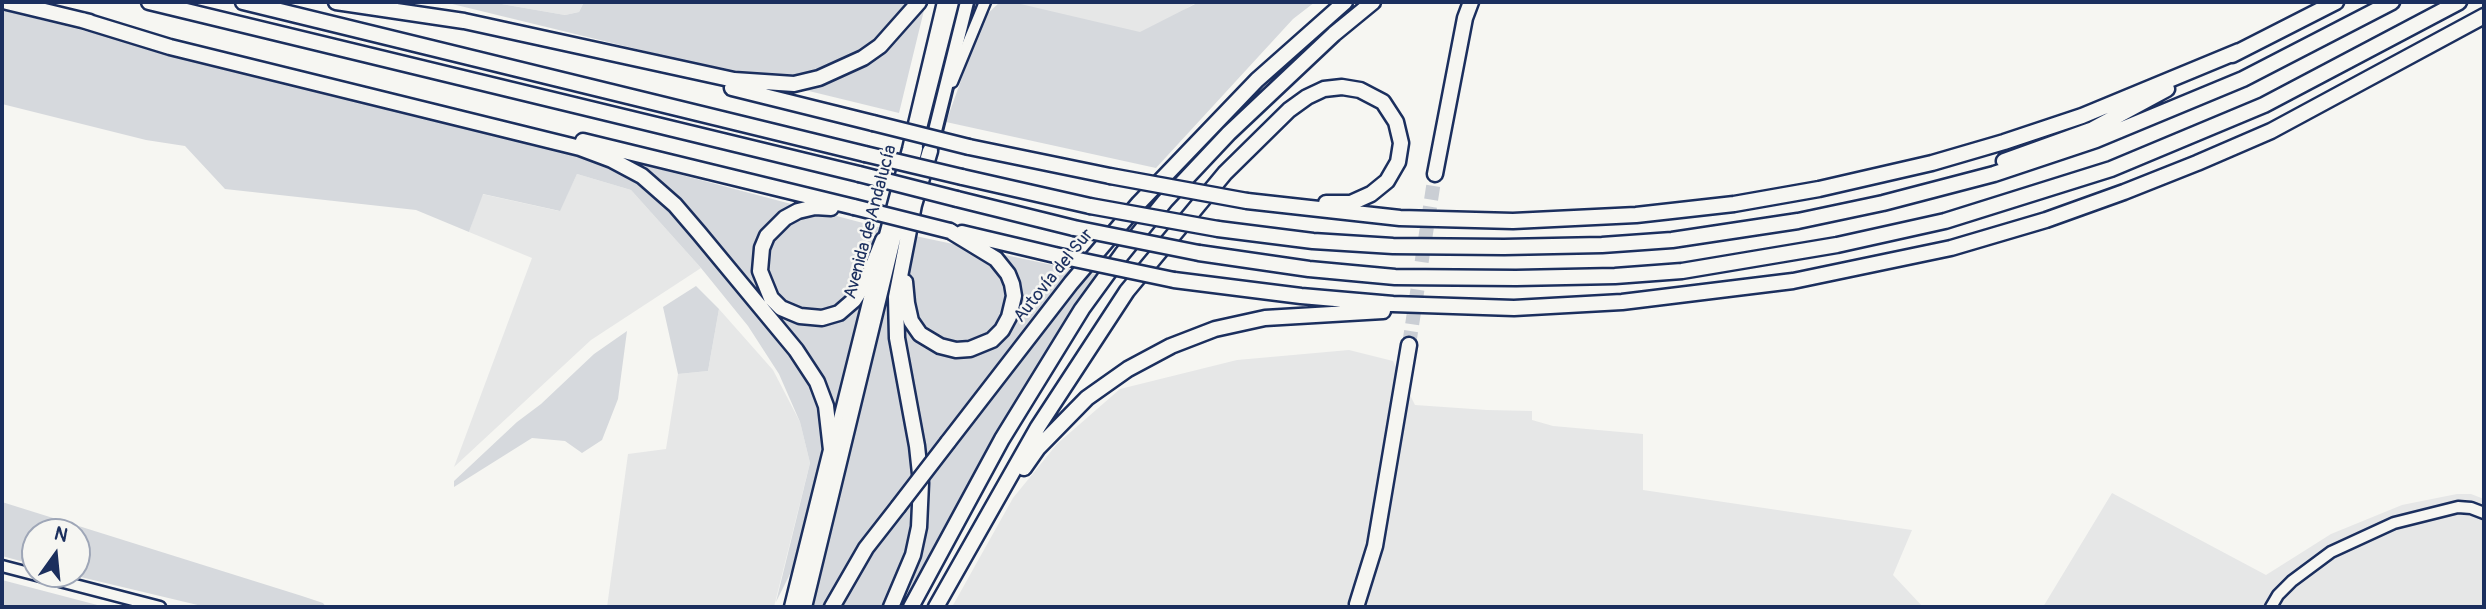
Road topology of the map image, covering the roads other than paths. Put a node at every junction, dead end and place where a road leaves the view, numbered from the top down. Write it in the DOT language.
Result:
graph roads {
  1 [pos="7,2"];
  2 [pos="149,2"];
  3 [pos="243,2"];
  4 [pos="337,2"];
  5 [pos="382,2"];
  6 [pos="919,2"];
  7 [pos="943,2"];
  8 [pos="952,2"];
  9 [pos="967,2"];
  10 [pos="985,2"];
  11 [pos="1345,2"];
  12 [pos="1373,2"];
  13 [pos="1471,2"];
  14 [pos="2336,2"];
  15 [pos="2392,2"];
  16 [pos="2459,2"];
  17 [pos="2484,16"];
  18 [pos="82,20"];
  19 [pos="464,21"];
  20 [pos="2239,51"];
  21 [pos="940,112"];
  22 [pos="923,149"];
  23 [pos="1435,174"];
  24 [pos="1247,201"];
  25 [pos="1883,203"];
  26 [pos="853,207"];
  27 [pos="950,231"];
  28 [pos="883,240"];
  29 [pos="1429,306"];
  30 [pos="1409,345"];
  31 [pos="831,450"];
  32 [pos="2484,513"];
  33 [pos="988,517"];
  34 [pos="2,566"];
  35 [pos="1356,606"];
  36 [pos="160,607"];
  37 [pos="792,607"];
  38 [pos="804,607"];
  39 [pos="832,607"];
  40 [pos="891,607"];
  41 [pos="911,607"];
  42 [pos="936,607"];
  43 [pos="2271,607"];
  1 -- 18 [label="highway"];
  2 -- 16 [label="highway, bridge"];
  3 -- 25 [label="highway, bridge"];
  4 -- 19 [label="highway"];
  5 -- 19 [label="highway"];
  6 -- 19 [label="highway"];
  7 -- 28 [label="street, Avenida de Andalucía"];
  8 -- 22 [label="main road, Avenida de Andalucía"];
  9 -- 21 [label="main road"];
  10 -- 21 [label="street"];
  11 -- 39 [label="highway, Autovía del Sur, bridge"];
  12 -- 41 [label="highway"];
  13 -- 23 [label="highway"];
  14 -- 20 [label="highway"];
  15 -- 25 [label="highway"];
  17 -- 29 [label="highway"];
  18 -- 26 [label="highway"];
  18 -- 31 [label="highway"];
  19 -- 24 [label="highway, bridge"];
  20 -- 24 [label="highway"];
  20 -- 25 [label="highway"];
  21 -- 22 [label="main road"];
  22 -- 27 [label="highway"];
  22 -- 38 [label="highway"];
  22 -- 40 [label="highway"];
  24 -- 33 [label="highway"];
  26 -- 27 [label="highway, bridge"];
  26 -- 28 [label="highway"];
  27 -- 29 [label="highway, bridge"];
  28 -- 31 [label="street, Avenida de Andalucía"];
  29 -- 33 [label="highway"];
  30 -- 35 [label="highway"];
  31 -- 37 [label="highway"];
  32 -- 43 [label="street"];
  33 -- 42 [label="highway"];
  34 -- 36 [label="street"];
}
